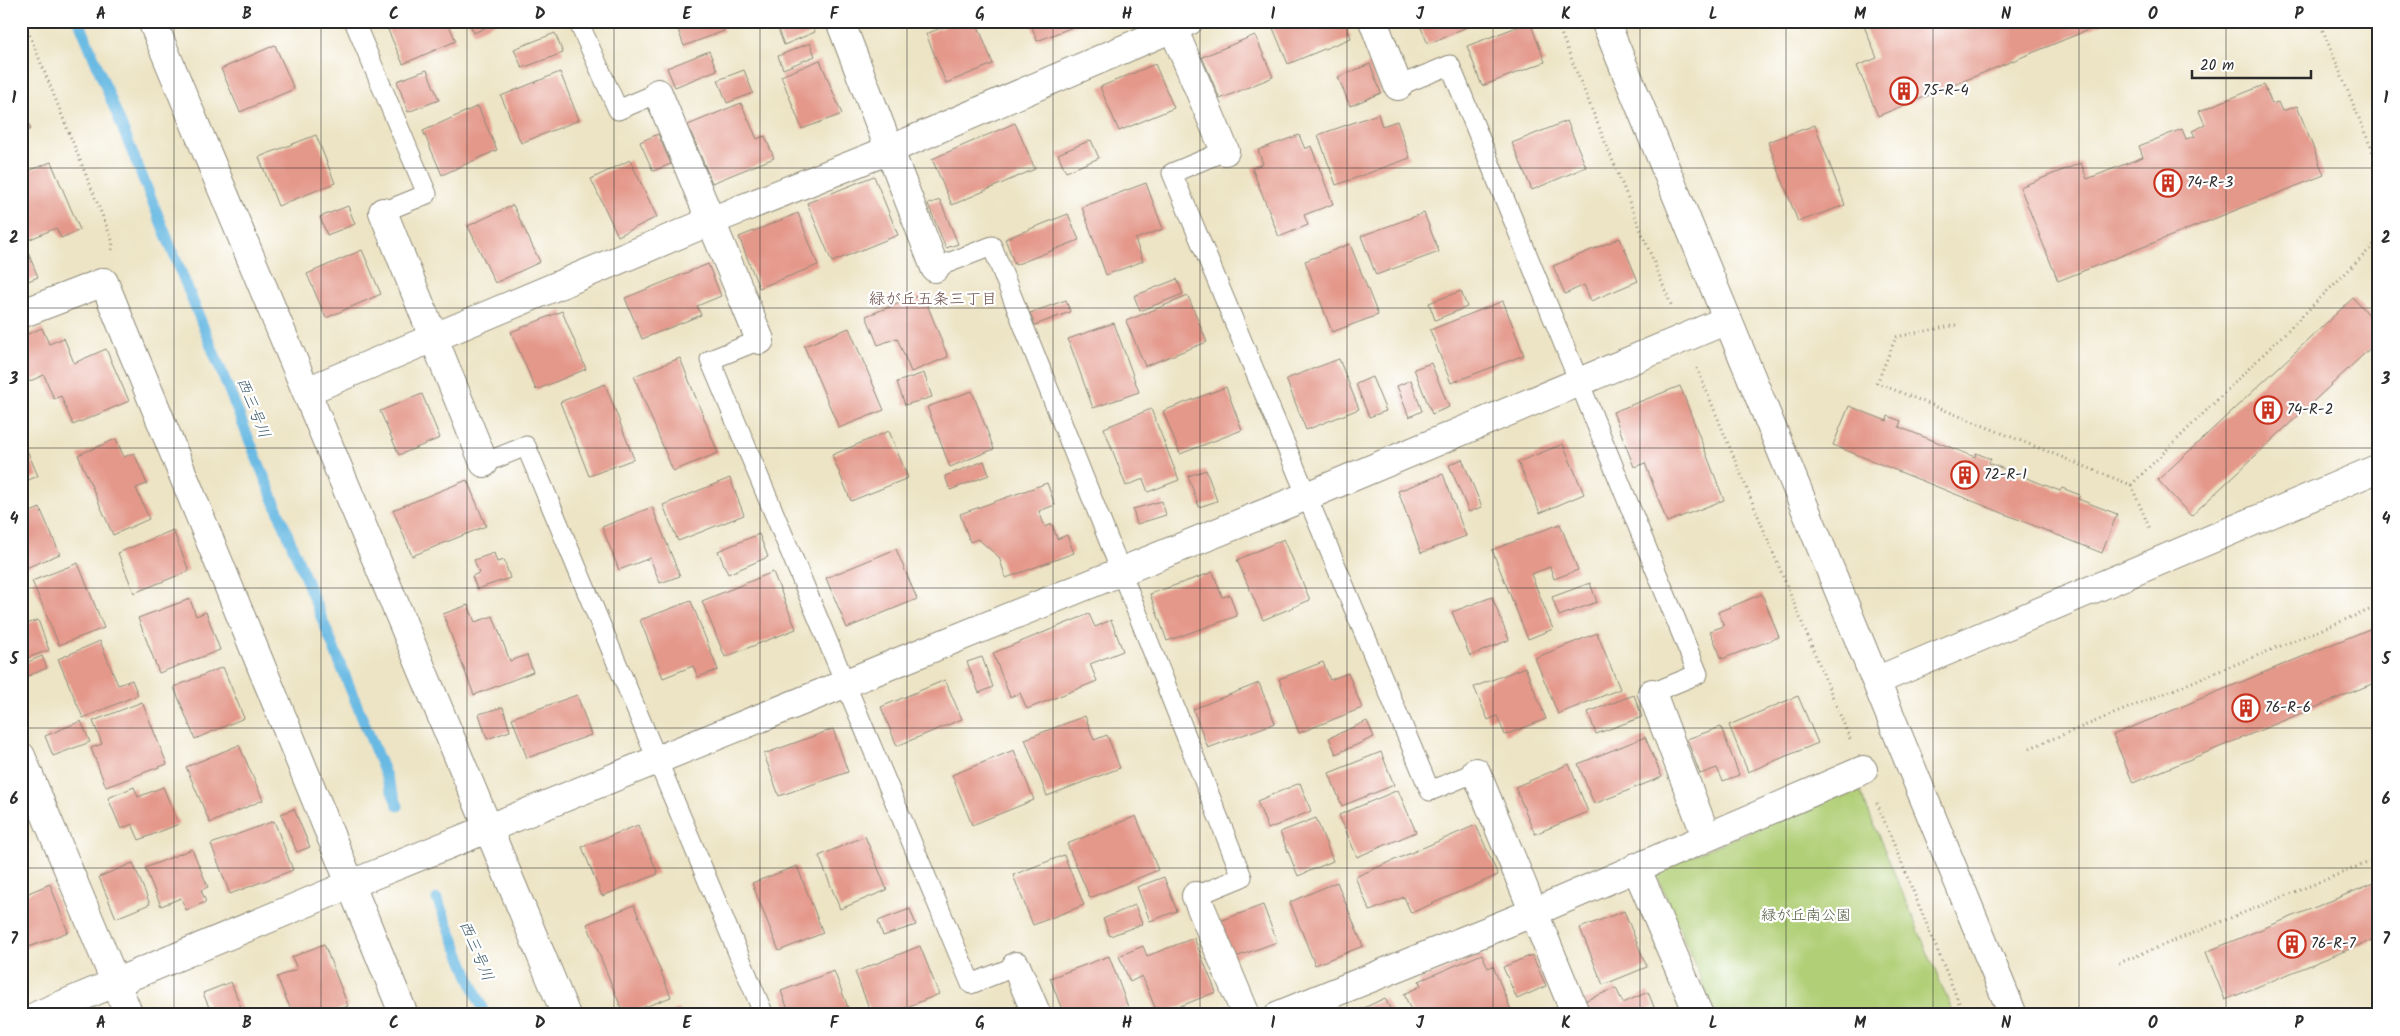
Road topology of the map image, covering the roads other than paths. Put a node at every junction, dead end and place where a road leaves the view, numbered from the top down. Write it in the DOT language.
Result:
graph roads {
  1 [pos="152,21"];
  2 [pos="354,21"];
  3 [pos="578,21"];
  4 [pos="840,21"];
  5 [pos="1373,21"];
  6 [pos="1605,21"];
  7 [pos="1177,24"];
  8 [pos="1398,86"];
  9 [pos="658,93"];
  10 [pos="889,150"];
  11 [pos="1225,151"];
  12 [pos="383,212"];
  13 [pos="712,221"];
  14 [pos="935,268"];
  15 [pos="21,314"];
  16 [pos="1727,320"];
  17 [pos="433,338"];
  18 [pos="760,340"];
  19 [pos="1579,383"];
  20 [pos="307,391"];
  21 [pos="484,463"];
  22 [pos="2379,468"];
  23 [pos="1307,496"];
  24 [pos="1121,572"];
  25 [pos="1876,681"];
  26 [pos="845,684"];
  27 [pos="1652,693"];
  28 [pos="21,756"];
  29 [pos="658,762"];
  30 [pos="1863,770"];
  31 [pos="1476,772"];
  32 [pos="489,829"];
  33 [pos="1706,836"];
  34 [pos="1636,867"];
  35 [pos="349,885"];
  36 [pos="1196,896"];
  37 [pos="1532,913"];
  38 [pos="1016,966"];
  39 [pos="116,983"];
  40 [pos="38,1015"];
  41 [pos="129,1015"];
  42 [pos="404,1015"];
  43 [pos="566,1015"];
  44 [pos="764,1015"];
  45 [pos="1037,1015"];
  46 [pos="1246,1015"];
  47 [pos="1279,1015"];
  48 [pos="1576,1015"];
  49 [pos="1699,1015"];
  50 [pos="2012,1015"];
  1 -- 20 [label="street"];
  2 -- 12 [label="lane"];
  3 -- 9 [label="lane"];
  4 -- 10 [label="street"];
  5 -- 8 [label="street"];
  6 -- 16 [label="street"];
  7 -- 10 [label="street"];
  7 -- 11 [label="street"];
  8 -- 19 [label="lane"];
  9 -- 13 [label="street"];
  10 -- 13 [label="street"];
  10 -- 14 [label="street"];
  11 -- 23 [label="lane"];
  12 -- 17 [label="street"];
  13 -- 17 [label="street"];
  13 -- 18 [label="street"];
  14 -- 24 [label="lane"];
  15 -- 35 [label="street"];
  16 -- 19 [label="street"];
  16 -- 25 [label="street"];
  17 -- 20 [label="street"];
  17 -- 21 [label="street"];
  18 -- 26 [label="lane"];
  19 -- 23 [label="street"];
  19 -- 27 [label="lane"];
  20 -- 32 [label="street"];
  21 -- 29 [label="lane"];
  22 -- 25 [label="street"];
  23 -- 24 [label="street"];
  23 -- 31 [label="lane"];
  24 -- 26 [label="street"];
  24 -- 36 [label="lane"];
  25 -- 50 [label="street"];
  26 -- 29 [label="street"];
  26 -- 38 [label="lane"];
  27 -- 33 [label="street"];
  28 -- 39 [label="street"];
  29 -- 32 [label="street"];
  29 -- 44 [label="lane"];
  30 -- 33 [label="street"];
  31 -- 37 [label="street"];
  32 -- 35 [label="street"];
  32 -- 43 [label="street"];
  33 -- 34 [label="street"];
  34 -- 37 [label="street"];
  34 -- 49 [label="street"];
  35 -- 39 [label="street"];
  35 -- 42 [label="street"];
  36 -- 46 [label="street"];
  37 -- 47 [label="street"];
  37 -- 48 [label="street"];
  38 -- 45 [label="street"];
  39 -- 40 [label="street"];
  39 -- 41 [label="street"];
}
